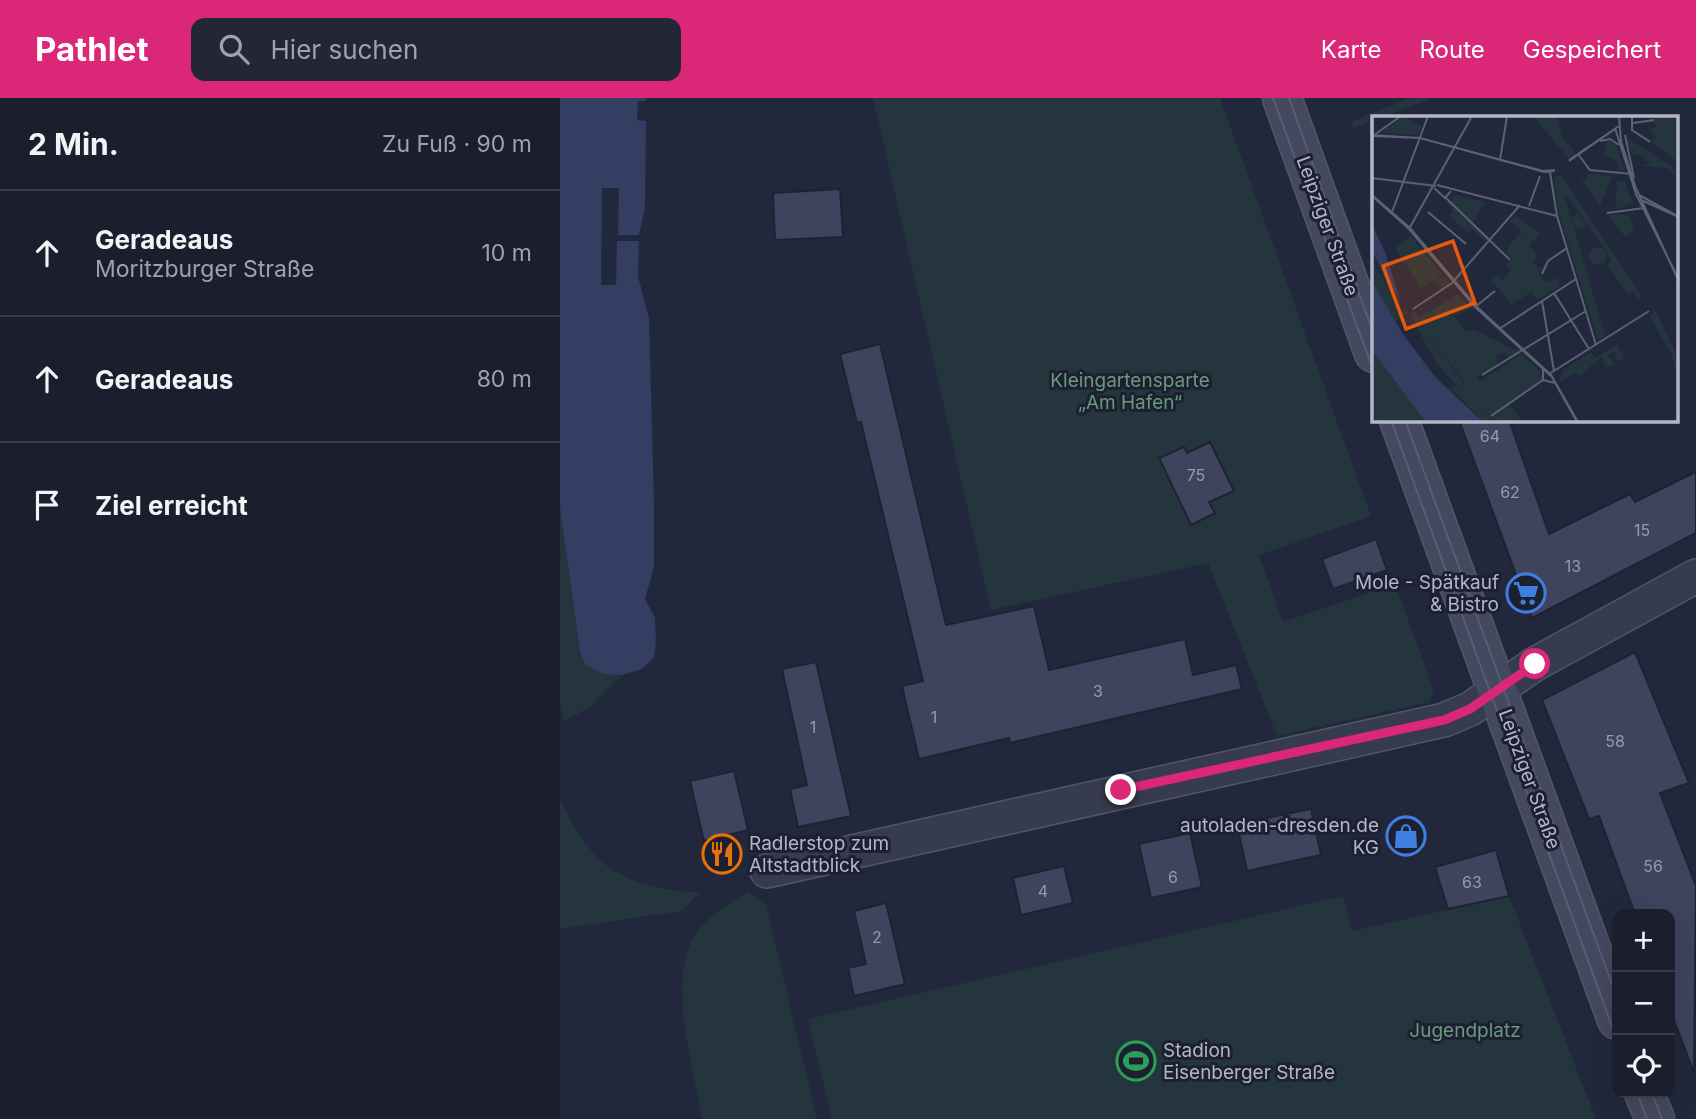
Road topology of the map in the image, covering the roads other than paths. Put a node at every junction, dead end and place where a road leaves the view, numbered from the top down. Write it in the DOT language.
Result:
graph roads {
  1 [pos="1282,98"];
  2 [pos="1372,347"];
  3 [pos="1400,422"];
  4 [pos="1696,576"];
  5 [pos="1498,691"];
  6 [pos="767,871"];
  7 [pos="1612,1006"];
  8 [pos="1646,1098"];
  9 [pos="1655,1119"];
  1 -- 2 [label="main road, Leipziger Straße"];
  3 -- 5 [label="main road, Leipziger Straße"];
  4 -- 5 [label="street"];
  5 -- 6 [label="street"];
  5 -- 7 [label="main road, Leipziger Straße"];
  8 -- 9 [label="main road"];
}
